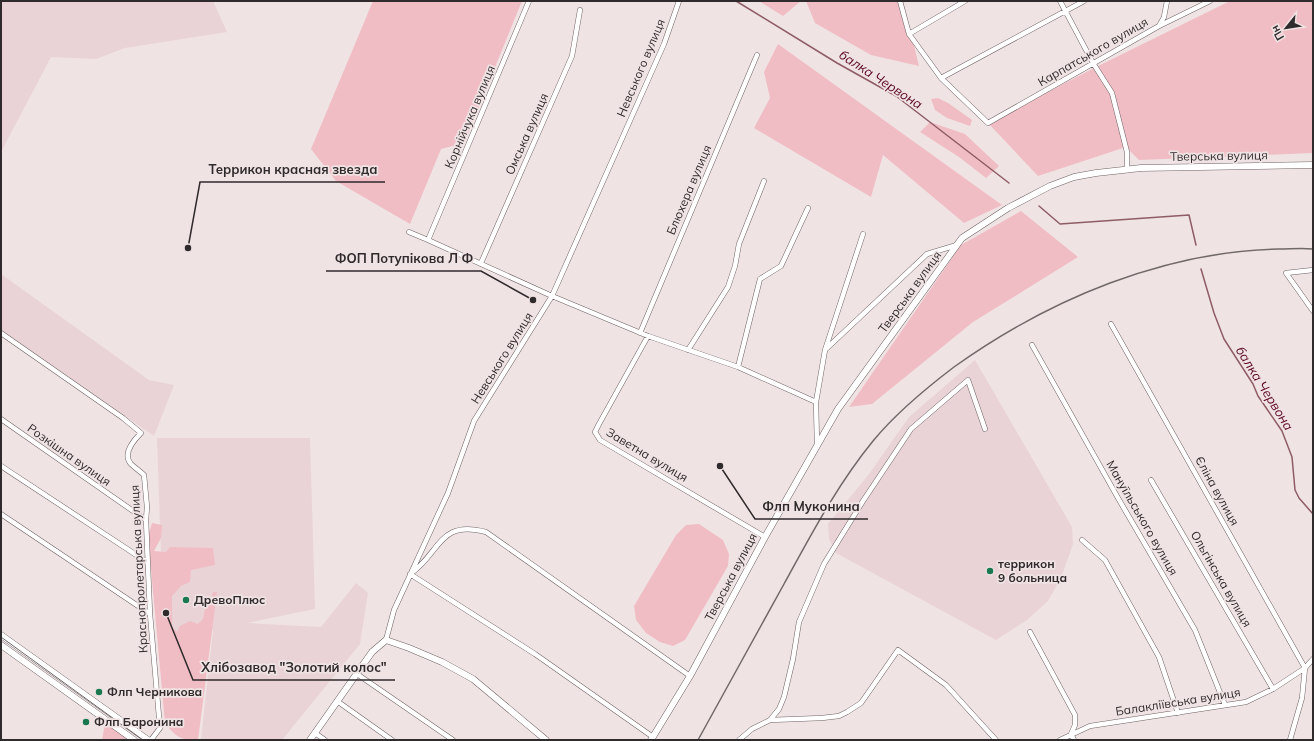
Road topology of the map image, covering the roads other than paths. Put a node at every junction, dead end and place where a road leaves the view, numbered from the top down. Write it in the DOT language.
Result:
graph roads {
  1 [pos="530,1"];
  2 [pos="679,1"];
  3 [pos="900,1"];
  4 [pos="965,1"];
  5 [pos="1060,1"];
  6 [pos="1084,1"];
  7 [pos="1167,1"];
  8 [pos="1210,1"];
  9 [pos="580,10"];
  10 [pos="1065,11"];
  11 [pos="1159,26"];
  12 [pos="909,34"];
  13 [pos="757,55"];
  14 [pos="1093,64"];
  15 [pos="941,78"];
  16 [pos="1313,166"];
  17 [pos="1127,170"];
  18 [pos="764,181"];
  19 [pos="808,208"];
  20 [pos="409,232"];
  21 [pos="863,234"];
  22 [pos="428,240"];
  23 [pos="957,245"];
  24 [pos="481,263"];
  25 [pos="1313,270"];
  26 [pos="552,296"];
  27 [pos="1313,311"];
  28 [pos="1111,324"];
  29 [pos="1,333"];
  30 [pos="640,333"];
  31 [pos="648,336"];
  32 [pos="1032,346"];
  33 [pos="688,350"];
  34 [pos="825,350"];
  35 [pos="738,367"];
  36 [pos="816,402"];
  37 [pos="1,420"];
  38 [pos="985,429"];
  39 [pos="817,444"];
  40 [pos="1,466"];
  41 [pos="1151,480"];
  42 [pos="1,514"];
  43 [pos="146,520"];
  44 [pos="765,536"];
  45 [pos="1082,540"];
  46 [pos="147,562"];
  47 [pos="410,574"];
  48 [pos="150,614"];
  49 [pos="1030,632"];
  50 [pos="1,635"];
  51 [pos="386,640"];
  52 [pos="1,645"];
  53 [pos="1313,659"];
  54 [pos="1305,668"];
  55 [pos="357,674"];
  56 [pos="690,676"];
  57 [pos="1274,689"];
  58 [pos="337,701"];
  59 [pos="1225,705"];
  60 [pos="1178,712"];
  61 [pos="770,720"];
  62 [pos="315,733"];
  63 [pos="1071,734"];
  64 [pos="652,738"];
  65 [pos="134,740"];
  66 [pos="149,740"];
  67 [pos="310,740"];
  68 [pos="325,740"];
  69 [pos="392,740"];
  70 [pos="453,740"];
  71 [pos="546,740"];
  72 [pos="739,740"];
  73 [pos="996,740"];
  74 [pos="1060,740"];
  75 [pos="1074,740"];
  76 [pos="1290,740"];
  1 -- 22 [label="street, Корнійчука вулиця"];
  2 -- 26 [label="street, Невського вулиця"];
  3 -- 12 [label="street"];
  4 -- 12 [label="street"];
  5 -- 10 [label="street"];
  6 -- 10 [label="street"];
  7 -- 11 [label="street"];
  8 -- 11 [label="street, Карпатського вулиця"];
  9 -- 24 [label="street, Омська вулиця"];
  10 -- 14 [label="street"];
  10 -- 15 [label="street"];
  11 -- 14 [label="street, Карпатського вулиця"];
  12 -- 15 [label="street"];
  13 -- 30 [label="street, Блюхера вулиця"];
  14 -- 15 [label="street, Карпатського вулиця"];
  14 -- 17 [label="street"];
  16 -- 17 [label="main road, Тверська вулиця"];
  17 -- 23 [label="main road, Тверська вулиця"];
  18 -- 33 [label="street"];
  19 -- 35 [label="street"];
  20 -- 22 [label="street"];
  21 -- 34 [label="street"];
  22 -- 24 [label="street"];
  23 -- 34 [label="street"];
  23 -- 39 [label="main road, Тверська вулиця"];
  24 -- 26 [label="street"];
  25 -- 27 [label="street"];
  26 -- 30 [label="street"];
  26 -- 47 [label="street, Невського вулиця"];
  28 -- 54 [label="street, Єліна вулиця"];
  29 -- 43 [label="street, Краснопролетарська вулиця"];
  30 -- 31 [label="street"];
  31 -- 33 [label="street"];
  31 -- 44 [label="street, Заветна вулиця"];
  32 -- 59 [label="street, Мануїльського вулиця"];
  33 -- 35 [label="street"];
  34 -- 36 [label="street"];
  35 -- 36 [label="street"];
  36 -- 39 [label="street"];
  37 -- 43 [label="street, Розкішна вулиця"];
  38 -- 61 [label="street"];
  39 -- 44 [label="main road, Тверська вулиця"];
  40 -- 46 [label="street"];
  41 -- 57 [label="street, Ольгінська вулиця"];
  42 -- 48 [label="street"];
  43 -- 46 [label="street, Краснопролетарська вулиця"];
  44 -- 56 [label="main road, Тверська вулиця"];
  45 -- 60 [label="street"];
  46 -- 48 [label="street, Краснопролетарська вулиця"];
  47 -- 51 [label="street, Невського вулиця"];
  47 -- 56 [label="street"];
  47 -- 64 [label="street, Тверська вулиця"];
  48 -- 66 [label="street, Краснопролетарська вулиця"];
  49 -- 63 [label="street"];
  50 -- 66 [label="main road"];
  51 -- 55 [label="main road"];
  51 -- 71 [label="main road"];
  52 -- 65 [label="main road"];
  53 -- 54 [label="street, Балакліївська вулиця"];
  54 -- 57 [label="street, Балакліївська вулиця"];
  54 -- 76 [label="street"];
  55 -- 58 [label="main road"];
  55 -- 70 [label="street"];
  56 -- 64 [label="main road, Тверська вулиця"];
  57 -- 59 [label="street, Балакліївська вулиця"];
  58 -- 62 [label="main road"];
  58 -- 69 [label="street"];
  59 -- 60 [label="street, Балакліївська вулиця"];
  60 -- 63 [label="street, Балакліївська вулиця"];
  61 -- 72 [label="street"];
  61 -- 73 [label="street"];
  62 -- 67 [label="main road"];
  62 -- 68 [label="street"];
  63 -- 74 [label="street, Балакліївська вулиця"];
  63 -- 75 [label="street"];
}
